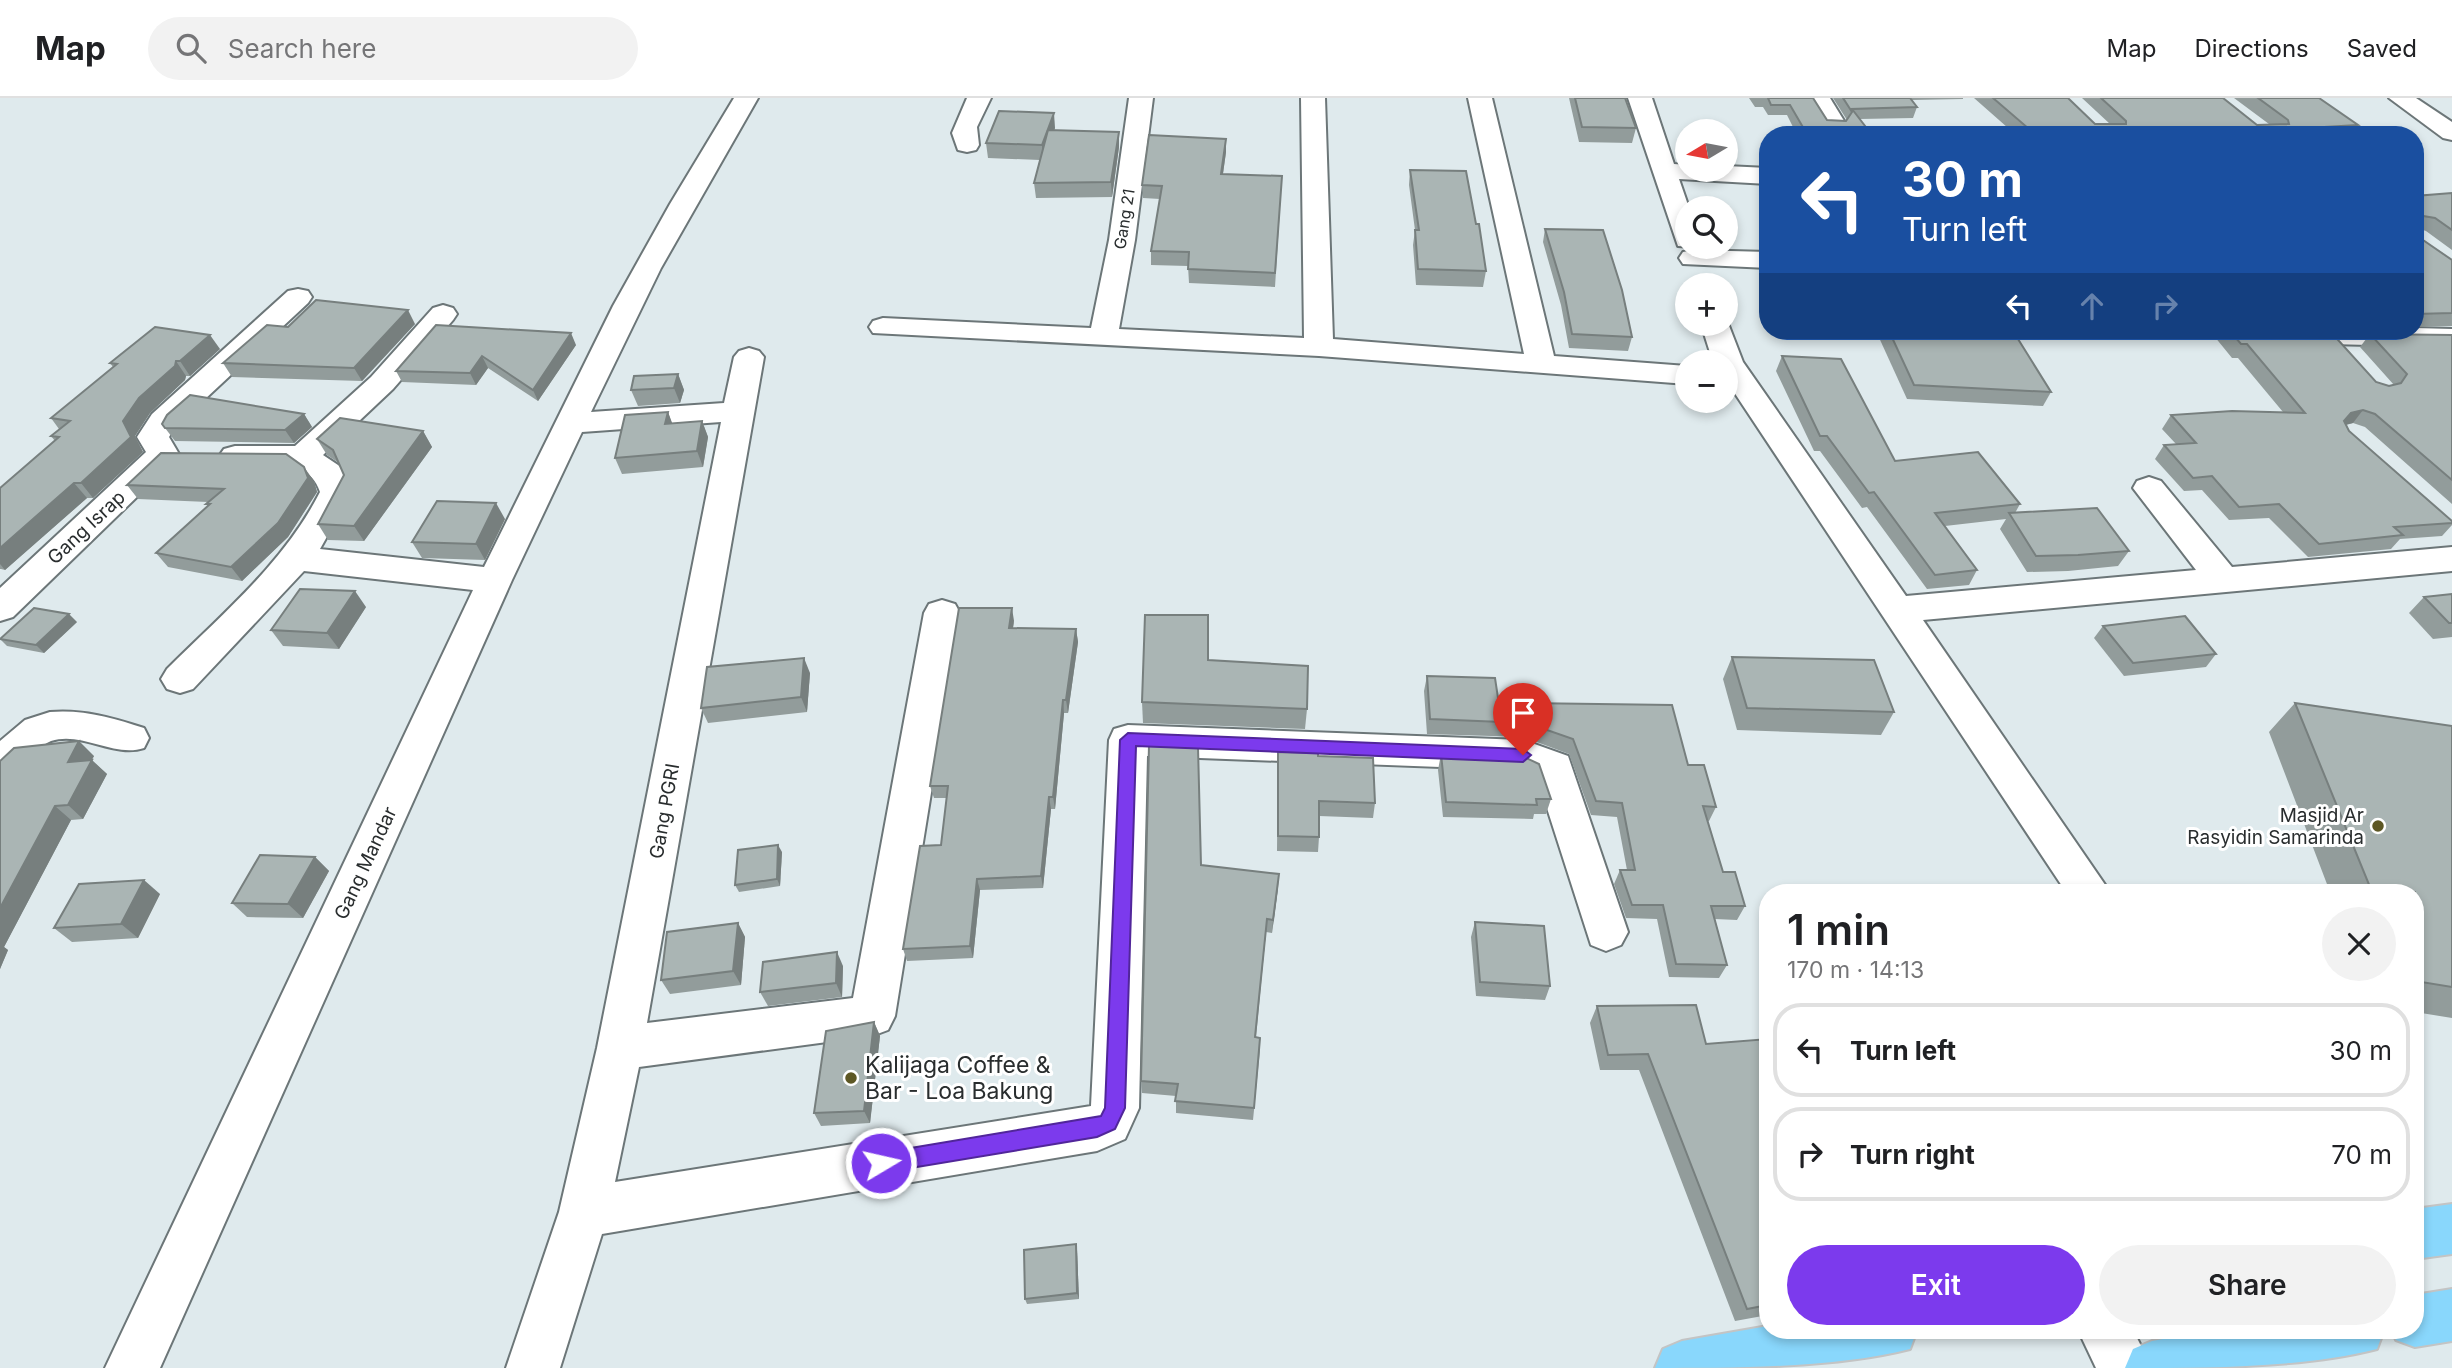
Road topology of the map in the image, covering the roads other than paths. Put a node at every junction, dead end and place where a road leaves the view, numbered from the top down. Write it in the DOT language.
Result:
graph roads {
  1 [pos="746,98"];
  2 [pos="979,98"];
  3 [pos="1141,98"];
  4 [pos="1313,98"];
  5 [pos="1480,98"];
  6 [pos="1640,98"];
  7 [pos="1818,98"];
  8 [pos="2401,98"];
  9 [pos="1834,124"];
  10 [pos="2452,134"];
  11 [pos="967,145"];
  12 [pos="1664,172"];
  13 [pos="1759,176"];
  14 [pos="1675,204"];
  15 [pos="1738,255"];
  16 [pos="1759,259"];
  17 [pos="298,297"];
  18 [pos="443,314"];
  19 [pos="883,327"];
  20 [pos="2424,337"];
  21 [pos="1103,338"];
  22 [pos="2452,338"];
  23 [pos="2334,340"];
  24 [pos="1319,347"];
  25 [pos="749,357"];
  26 [pos="2354,361"];
  27 [pos="1539,362"];
  28 [pos="1675,374"];
  29 [pos="1738,386"];
  30 [pos="738,411"];
  31 [pos="571,423"];
  32 [pos="163,454"];
  33 [pos="303,456"];
  34 [pos="2149,488"];
  35 [pos="296,558"];
  36 [pos="2452,559"];
  37 [pos="2222,579"];
  38 [pos="495,580"];
  39 [pos="0,608"];
  40 [pos="1896,610"];
  41 [pos="942,613"];
  42 [pos="180,679"];
  43 [pos="130,738"];
  44 [pos="0,766"];
  45 [pos="2084,884"];
  46 [pos="1606,932"];
  47 [pos="620,1048"];
  48 [pos="584,1212"];
  49 [pos="2452,1229"];
  50 [pos="2424,1233"];
  51 [pos="2452,1315"];
  52 [pos="2424,1320"];
  53 [pos="1842,1339"];
  54 [pos="2109,1339"];
  55 [pos="2309,1339"];
  56 [pos="132,1368"];
  57 [pos="533,1368"];
  58 [pos="1682,1368"];
  59 [pos="2125,1368"];
  60 [pos="2152,1368"];
  1 -- 31 [label="street, Gang Mandar"];
  2 -- 11 [label="street"];
  3 -- 21 [label="street, Gang 21"];
  4 -- 24 [label="street"];
  5 -- 27 [label="street"];
  6 -- 12 [label="street"];
  7 -- 9 [label="street"];
  8 -- 10 [label="street"];
  12 -- 13 [label="street"];
  12 -- 14 [label="street"];
  15 -- 16 [label="street"];
  17 -- 32 [label="street"];
  18 -- 33 [label="street"];
  19 -- 21 [label="street"];
  20 -- 22 [label="street"];
  21 -- 24 [label="street"];
  23 -- 26 [label="street"];
  24 -- 27 [label="street"];
  25 -- 30 [label="street, Gang PGRI"];
  27 -- 28 [label="street"];
  29 -- 40 [label="street"];
  30 -- 31 [label="street"];
  30 -- 47 [label="street, Gang PGRI"];
  31 -- 38 [label="street, Gang Mandar"];
  32 -- 33 [label="street"];
  32 -- 39 [label="street, Gang Israp"];
  33 -- 35 [label="street"];
  34 -- 37 [label="street"];
  35 -- 38 [label="street"];
  35 -- 42 [label="street"];
  36 -- 37 [label="street"];
  37 -- 40 [label="street"];
  38 -- 56 [label="street, Gang Mandar"];
  40 -- 45 [label="street"];
  41 -- 47 [label="street"];
  43 -- 44 [label="street"];
  46 -- 48 [label="street"];
  47 -- 48 [label="street, Gang PGRI"];
  48 -- 57 [label="street, Gang PGRI"];
  49 -- 50 [label="main road"];
  51 -- 52 [label="main road"];
  53 -- 58 [label="main road"];
  54 -- 59 [label="street"];
  55 -- 60 [label="main road"];
}
